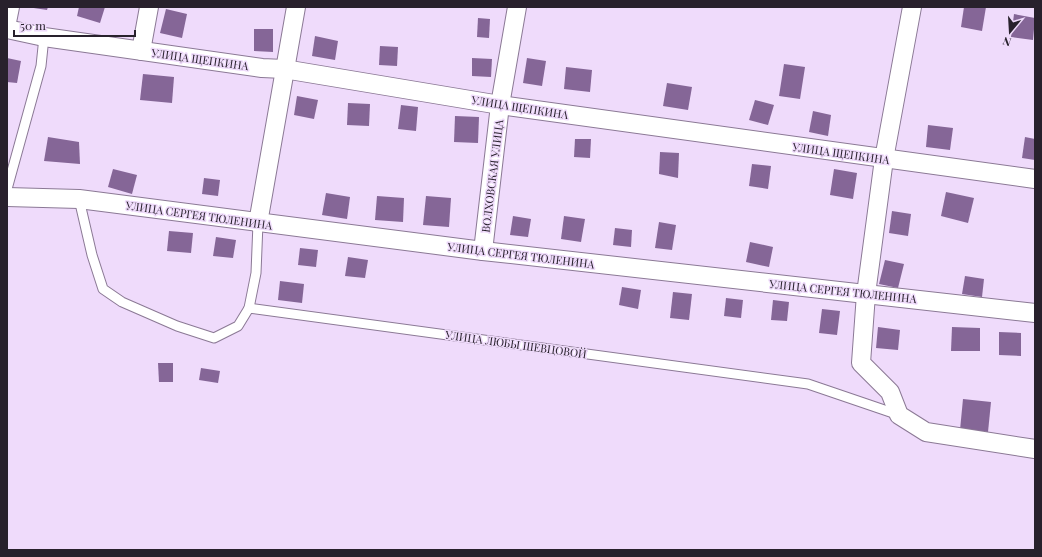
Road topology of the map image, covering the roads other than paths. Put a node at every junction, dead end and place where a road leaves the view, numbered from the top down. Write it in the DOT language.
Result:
graph roads {
  1 [pos="10,7"];
  2 [pos="149,7"];
  3 [pos="296,7"];
  4 [pos="517,7"];
  5 [pos="912,7"];
  6 [pos="7,22"];
  7 [pos="7,29"];
  8 [pos="44,37"];
  9 [pos="141,50"];
  10 [pos="284,69"];
  11 [pos="500,105"];
  12 [pos="884,160"];
  13 [pos="1035,179"];
  14 [pos="7,189"];
  15 [pos="7,197"];
  16 [pos="79,199"];
  17 [pos="258,223"];
  18 [pos="483,251"];
  19 [pos="866,294"];
  20 [pos="249,308"];
  21 [pos="1035,313"];
  22 [pos="899,415"];
  23 [pos="1035,449"];
  1 -- 6 [label="street"];
  2 -- 9 [label="street"];
  3 -- 10 [label="street"];
  4 -- 11 [label="street, ВОЛХОВСКАЯ УЛИЦА"];
  5 -- 12 [label="street"];
  7 -- 8 [label="street, УЛИЦА ЩЕПКИНА"];
  8 -- 9 [label="street, УЛИЦА ЩЕПКИНА"];
  8 -- 14 [label="lane"];
  9 -- 10 [label="street, УЛИЦА ЩЕПКИНА"];
  10 -- 11 [label="street, УЛИЦА ЩЕПКИНА"];
  10 -- 17 [label="street"];
  11 -- 12 [label="street, УЛИЦА ЩЕПКИНА"];
  11 -- 18 [label="street, ВОЛХОВСКАЯ УЛИЦА"];
  12 -- 13 [label="street, УЛИЦА ЩЕПКИНА"];
  12 -- 19 [label="street"];
  15 -- 16 [label="street, УЛИЦА СЕРГЕЯ ТЮЛЕНИНА"];
  16 -- 17 [label="street, УЛИЦА СЕРГЕЯ ТЮЛЕНИНА"];
  16 -- 20 [label="lane"];
  17 -- 18 [label="street, УЛИЦА СЕРГЕЯ ТЮЛЕНИНА"];
  17 -- 20 [label="lane"];
  18 -- 19 [label="street, УЛИЦА СЕРГЕЯ ТЮЛЕНИНА"];
  19 -- 21 [label="street, УЛИЦА СЕРГЕЯ ТЮЛЕНИНА"];
  19 -- 22 [label="street"];
  20 -- 22 [label="lane, УЛИЦА ЛЮБЫ ШЕВЦОВОЙ"];
  22 -- 23 [label="street, УЛИЦА ЛЮБЫ ШЕВЦОВОЙ"];
}
